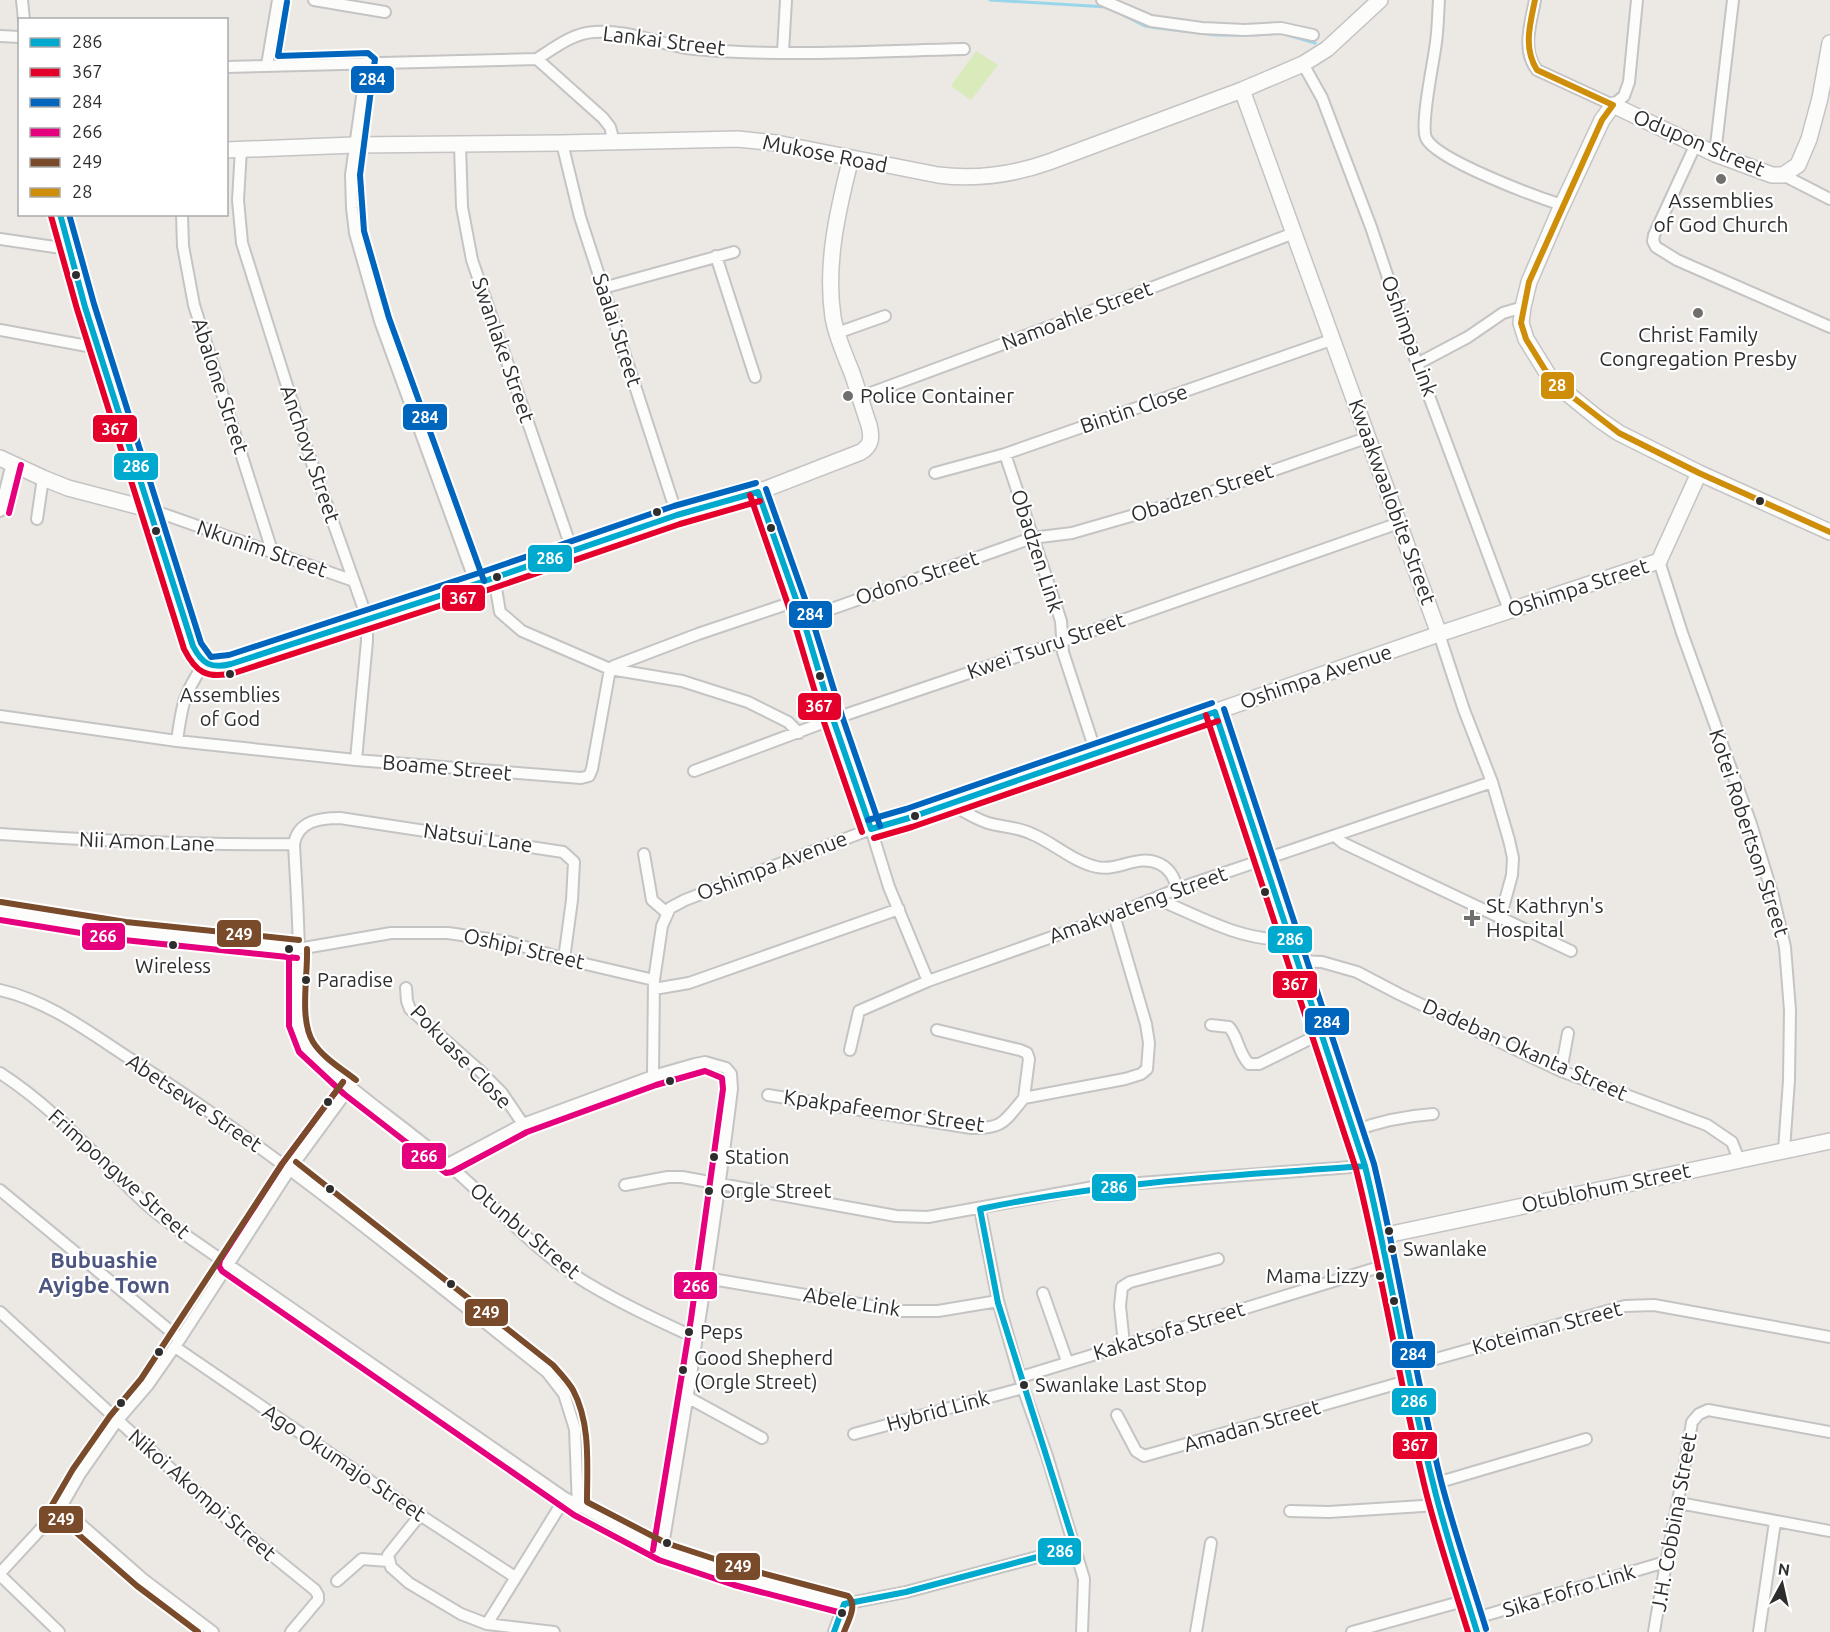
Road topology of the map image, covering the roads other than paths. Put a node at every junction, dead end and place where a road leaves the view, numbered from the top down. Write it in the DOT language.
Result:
graph roads {
  1 [pos="22,0"];
  2 [pos="278,0"];
  3 [pos="314,0"];
  4 [pos="1102,0"];
  5 [pos="1380,0"];
  6 [pos="1439,0"];
  7 [pos="1535,0"];
  8 [pos="1637,0"];
  9 [pos="1733,0"];
  10 [pos="785,1"];
  11 [pos="385,12"];
  12 [pos="24,18"];
  13 [pos="1313,34"];
  14 [pos="0,36"];
  15 [pos="18,37"];
  16 [pos="1830,43"];
  17 [pos="964,49"];
  18 [pos="783,52"];
  19 [pos="537,59"];
  20 [pos="367,62"];
  21 [pos="1303,64"];
  22 [pos="267,65"];
  23 [pos="228,67"];
  24 [pos="1242,90"];
  25 [pos="1613,105"];
  26 [pos="614,142"];
  27 [pos="562,144"];
  28 [pos="354,145"];
  29 [pos="460,145"];
  30 [pos="1695,146"];
  31 [pos="234,150"];
  32 [pos="1715,154"];
  33 [pos="851,158"];
  34 [pos="1783,176"];
  35 [pos="1830,199"];
  36 [pos="1563,205"];
  37 [pos="60,216"];
  38 [pos="182,216"];
  39 [pos="1294,233"];
  40 [pos="0,239"];
  41 [pos="68,249"];
  42 [pos="734,252"];
  43 [pos="716,256"];
  44 [pos="603,288"];
  45 [pos="1522,306"];
  46 [pos="885,316"];
  47 [pos="1830,327"];
  48 [pos="0,330"];
  49 [pos="837,333"];
  50 [pos="1331,340"];
  51 [pos="98,348"];
  52 [pos="1417,364"];
  53 [pos="754,376"];
  54 [pos="860,397"];
  55 [pos="1370,437"];
  56 [pos="1005,454"];
  57 [pos="6,460"];
  58 [pos="935,473"];
  59 [pos="1699,473"];
  60 [pos="43,478"];
  61 [pos="758,492"];
  62 [pos="152,510"];
  63 [pos="0,511"];
  64 [pos="677,514"];
  65 [pos="37,519"];
  66 [pos="1399,523"];
  67 [pos="1830,532"];
  68 [pos="1032,538"];
  69 [pos="572,550"];
  70 [pos="273,554"];
  71 [pos="1659,561"];
  72 [pos="494,577"];
  73 [pos="354,581"];
  74 [pos="476,584"];
  75 [pos="796,601"];
  76 [pos="1509,610"];
  77 [pos="367,618"];
  78 [pos="803,619"];
  79 [pos="1439,634"];
  80 [pos="1063,641"];
  81 [pos="204,664"];
  82 [pos="610,669"];
  83 [pos="1215,712"];
  84 [pos="0,716"];
  85 [pos="833,719"];
  86 [pos="799,733"];
  87 [pos="177,741"];
  88 [pos="1096,753"];
  89 [pos="356,760"];
  90 [pos="694,771"];
  91 [pos="1492,782"];
  92 [pos="951,804"];
  93 [pos="871,829"];
  94 [pos="0,834"];
  95 [pos="1335,836"];
  96 [pos="294,844"];
  97 [pos="644,854"];
  98 [pos="1264,860"];
  99 [pos="1178,889"];
  100 [pos="1155,898"];
  101 [pos="899,909"];
  102 [pos="0,911"];
  103 [pos="667,913"];
  104 [pos="1114,915"];
  105 [pos="1500,919"];
  106 [pos="1290,939"];
  107 [pos="298,949"];
  108 [pos="1571,951"];
  109 [pos="564,958"];
  110 [pos="1296,960"];
  111 [pos="928,981"];
  112 [pos="654,985"];
  113 [pos="406,988"];
  114 [pos="0,990"];
  115 [pos="1211,1025"];
  116 [pos="937,1030"];
  117 [pos="1568,1033"];
  118 [pos="1320,1034"];
  119 [pos="850,1050"];
  120 [pos="1561,1071"];
  121 [pos="0,1073"];
  122 [pos="653,1076"];
  123 [pos="350,1087"];
  124 [pos="768,1095"];
  125 [pos="1024,1098"];
  126 [pos="1433,1114"];
  127 [pos="523,1124"];
  128 [pos="1354,1131"];
  129 [pos="1830,1141"];
  130 [pos="1784,1149"];
  131 [pos="1739,1160"];
  132 [pos="448,1164"];
  133 [pos="1365,1166"];
  134 [pos="290,1168"];
  135 [pos="720,1183"];
  136 [pos="625,1185"];
  137 [pos="0,1190"];
  138 [pos="980,1209"];
  139 [pos="1382,1236"];
  140 [pos="1218,1259"];
  141 [pos="228,1265"];
  142 [pos="1386,1265"];
  143 [pos="706,1278"];
  144 [pos="1043,1293"];
  145 [pos="998,1301"];
  146 [pos="0,1312"];
  147 [pos="1830,1337"];
  148 [pos="696,1338"];
  149 [pos="178,1343"];
  150 [pos="1124,1344"];
  151 [pos="1067,1361"];
  152 [pos="1408,1374"];
  153 [pos="1022,1382"];
  154 [pos="689,1398"];
  155 [pos="1117,1414"];
  156 [pos="117,1421"];
  157 [pos="1830,1432"];
  158 [pos="854,1434"];
  159 [pos="762,1438"];
  160 [pos="1586,1439"];
  161 [pos="1433,1484"];
  162 [pos="565,1498"];
  163 [pos="1679,1503"];
  164 [pos="1438,1505"];
  165 [pos="61,1507"];
  166 [pos="578,1507"];
  167 [pos="1290,1511"];
  168 [pos="420,1515"];
  169 [pos="1775,1522"];
  170 [pos="1830,1531"];
  171 [pos="1211,1543"];
  172 [pos="1075,1546"];
  173 [pos="662,1551"];
  174 [pos="388,1561"];
  175 [pos="1665,1562"];
  176 [pos="0,1574"];
  177 [pos="515,1577"];
  178 [pos="337,1581"];
  179 [pos="1467,1600"];
  180 [pos="844,1604"];
  181 [pos="487,1624"];
  182 [pos="1475,1626"];
  183 [pos="59,1632"];
  184 [pos="213,1632"];
  185 [pos="291,1632"];
  186 [pos="554,1632"];
  187 [pos="834,1632"];
  188 [pos="1082,1632"];
  189 [pos="1196,1632"];
  190 [pos="1352,1632"];
  191 [pos="1654,1632"];
  192 [pos="1759,1632"];
  1 -- 12 [label="street"];
  2 -- 22 [label="street"];
  3 -- 11 [label="street"];
  4 -- 13 [label="street"];
  5 -- 21 [label="street, Mukose Road"];
  6 -- 36 [label="street"];
  7 -- 25 [label="street, Odupon Street"];
  8 -- 25 [label="street"];
  9 -- 32 [label="street"];
  10 -- 18 [label="street"];
  14 -- 15 [label="street"];
  16 -- 34 [label="street"];
  17 -- 18 [label="street, Lankai Street"];
  18 -- 19 [label="street, Lankai Street"];
  19 -- 20 [label="street"];
  19 -- 26 [label="street"];
  20 -- 22 [label="street"];
  20 -- 28 [label="street"];
  21 -- 24 [label="street, Mukose Road"];
  21 -- 52 [label="street, Oshimpa Link"];
  22 -- 23 [label="street"];
  24 -- 33 [label="street, Mukose Road"];
  24 -- 39 [label="street, Kwaakwaalobite Street"];
  25 -- 30 [label="street, Odupon Street"];
  25 -- 36 [label="street"];
  26 -- 27 [label="street, Mukose Road"];
  26 -- 33 [label="street, Mukose Road"];
  27 -- 29 [label="street, Mukose Road"];
  27 -- 44 [label="street, Saalai Street"];
  28 -- 29 [label="street, Mukose Road"];
  28 -- 31 [label="street, Mukose Road"];
  28 -- 74 [label="street"];
  29 -- 69 [label="street, Swanlake Street"];
  30 -- 32 [label="street, Odupon Street"];
  30 -- 47 [label="street"];
  31 -- 73 [label="street, Anchovy Street"];
  32 -- 34 [label="street, Odupon Street"];
  33 -- 49 [label="street"];
  34 -- 35 [label="street, Odupon Street"];
  36 -- 45 [label="street"];
  37 -- 41 [label="street"];
  38 -- 70 [label="street, Abalone Street"];
  39 -- 50 [label="street, Kwaakwaalobite Street"];
  39 -- 54 [label="street, Namoahle Street"];
  40 -- 41 [label="street"];
  41 -- 51 [label="street"];
  42 -- 43 [label="street"];
  43 -- 44 [label="street"];
  43 -- 53 [label="street"];
  44 -- 64 [label="street, Saalai Street"];
  45 -- 52 [label="street"];
  45 -- 59 [label="street"];
  46 -- 49 [label="street"];
  48 -- 51 [label="street"];
  49 -- 54 [label="street"];
  50 -- 55 [label="street, Kwaakwaalobite Street"];
  50 -- 56 [label="street, Bintin Close"];
  51 -- 62 [label="street"];
  52 -- 76 [label="street, Oshimpa Link"];
  54 -- 61 [label="street"];
  55 -- 66 [label="street, Kwaakwaalobite Street"];
  55 -- 68 [label="street, Obadzen Street"];
  56 -- 58 [label="street, Bintin Close"];
  56 -- 68 [label="street, Obadzen Link"];
  57 -- 60 [label="street, Nkunim Street"];
  57 -- 63 [label="street"];
  59 -- 67 [label="street"];
  59 -- 71 [label="street, Oshimpa Street"];
  60 -- 62 [label="street, Nkunim Street"];
  60 -- 65 [label="street"];
  61 -- 64 [label="street"];
  61 -- 75 [label="street"];
  62 -- 70 [label="street, Nkunim Street"];
  62 -- 81 [label="street"];
  64 -- 69 [label="street"];
  66 -- 79 [label="street, Kwaakwaalobite Street"];
  66 -- 80 [label="street, Kwei Tsuru Street"];
  68 -- 78 [label="street, Odono Street"];
  68 -- 80 [label="street, Obadzen Link"];
  69 -- 72 [label="street"];
  70 -- 73 [label="street, Nkunim Street"];
  71 -- 76 [label="street, Oshimpa Street"];
  71 -- 130 [label="street, Kotei Robertson Street"];
  72 -- 74 [label="street"];
  72 -- 82 [label="street"];
  73 -- 77 [label="street, Anchovy Street"];
  74 -- 77 [label="street"];
  75 -- 78 [label="street"];
  75 -- 82 [label="street"];
  76 -- 79 [label="street, Oshimpa Street"];
  77 -- 81 [label="street"];
  77 -- 89 [label="street, Anchovy Street"];
  78 -- 85 [label="street"];
  79 -- 83 [label="street, Oshimpa Avenue"];
  79 -- 91 [label="street, Kwaakwaalobite Street"];
  80 -- 85 [label="street, Kwei Tsuru Street"];
  80 -- 88 [label="street, Obadzen Link"];
  81 -- 87 [label="street"];
  82 -- 86 [label="street"];
  82 -- 89 [label="street, Boame Street"];
  83 -- 88 [label="street, Oshimpa Avenue"];
  83 -- 98 [label="street"];
  84 -- 87 [label="street, Boame Street"];
  85 -- 86 [label="street, Kwei Tsuru Street"];
  85 -- 93 [label="street"];
  86 -- 90 [label="street, Kwei Tsuru Street"];
  87 -- 89 [label="street, Boame Street"];
  88 -- 92 [label="street, Oshimpa Avenue"];
  91 -- 95 [label="street, Amakwateng Street"];
  91 -- 105 [label="street, Kwaakwaalobite Street"];
  92 -- 93 [label="street, Oshimpa Avenue"];
  92 -- 99 [label="street"];
  93 -- 101 [label="street"];
  93 -- 103 [label="street, Oshimpa Avenue"];
  94 -- 96 [label="street, Nii Amon Lane"];
  95 -- 98 [label="street, Amakwateng Street"];
  95 -- 105 [label="street"];
  96 -- 107 [label="street, Otunbu Street"];
  96 -- 109 [label="street, Natsui Lane"];
  97 -- 103 [label="street"];
  98 -- 99 [label="street, Amakwateng Street"];
  98 -- 106 [label="street"];
  99 -- 100 [label="street, Amakwateng Street"];
  100 -- 104 [label="street, Amakwateng Street"];
  100 -- 106 [label="street"];
  101 -- 111 [label="street"];
  101 -- 112 [label="street, Oshipi Street"];
  102 -- 107 [label="street, Oshipi Street"];
  103 -- 112 [label="street"];
  104 -- 111 [label="street, Amakwateng Street"];
  104 -- 125 [label="street"];
  105 -- 108 [label="street"];
  106 -- 110 [label="street"];
  107 -- 109 [label="street, Oshipi Street"];
  107 -- 123 [label="street, Otunbu Street"];
  109 -- 112 [label="street, Oshipi Street"];
  110 -- 118 [label="street"];
  110 -- 120 [label="street, Dadeban Okanta Street"];
  111 -- 119 [label="street, Amakwateng Street"];
  112 -- 122 [label="street"];
  113 -- 127 [label="street, Pokuase Close"];
  114 -- 134 [label="street, Abetsewe Street"];
  115 -- 118 [label="street"];
  116 -- 125 [label="street"];
  117 -- 120 [label="street"];
  118 -- 128 [label="street"];
  120 -- 131 [label="street, Dadeban Okanta Street"];
  121 -- 141 [label="street, Frimpongwe Street"];
  122 -- 127 [label="street"];
  122 -- 135 [label="street"];
  123 -- 132 [label="street, Otunbu Street"];
  123 -- 134 [label="street"];
  124 -- 125 [label="street, Kpakpafeemor Street"];
  126 -- 128 [label="street"];
  127 -- 132 [label="street"];
  128 -- 133 [label="street"];
  129 -- 130 [label="street, Otublohum Street"];
  130 -- 131 [label="street, Otublohum Street"];
  131 -- 139 [label="street, Otublohum Street"];
  132 -- 148 [label="street, Otunbu Street"];
  133 -- 138 [label="street"];
  133 -- 139 [label="street"];
  134 -- 141 [label="street"];
  134 -- 166 [label="street, Abetsewe Street"];
  135 -- 136 [label="street"];
  135 -- 138 [label="street"];
  135 -- 143 [label="street"];
  137 -- 149 [label="street, Ago Okumajo Street"];
  138 -- 145 [label="street"];
  139 -- 142 [label="street"];
  140 -- 150 [label="street"];
  141 -- 149 [label="street"];
  141 -- 162 [label="street, Frimpongwe Street"];
  142 -- 150 [label="street, Kakatsofa Street"];
  142 -- 152 [label="street"];
  143 -- 145 [label="street, Abele Link"];
  143 -- 148 [label="street"];
  144 -- 151 [label="street"];
  145 -- 153 [label="street"];
  146 -- 156 [label="street, Nikoi Akompi Street"];
  147 -- 152 [label="street, Koteiman Street"];
  148 -- 154 [label="street"];
  149 -- 156 [label="street"];
  149 -- 168 [label="street, Ago Okumajo Street"];
  150 -- 151 [label="street, Kakatsofa Street"];
  151 -- 153 [label="street, Kakatsofa Street"];
  152 -- 155 [label="street, Amadan Street"];
  152 -- 161 [label="street"];
  153 -- 158 [label="street, Hybrid Link"];
  153 -- 172 [label="street"];
  154 -- 159 [label="street"];
  154 -- 173 [label="street"];
  156 -- 165 [label="street"];
  156 -- 185 [label="street, Nikoi Akompi Street"];
  157 -- 163 [label="street, J.H. Cobbina Street"];
  160 -- 161 [label="street"];
  161 -- 164 [label="street"];
  162 -- 166 [label="street, Frimpongwe Street"];
  162 -- 177 [label="street"];
  163 -- 169 [label="street"];
  163 -- 175 [label="street, J.H. Cobbina Street"];
  164 -- 167 [label="street"];
  164 -- 179 [label="street"];
  165 -- 176 [label="street"];
  165 -- 184 [label="street"];
  166 -- 173 [label="street"];
  168 -- 174 [label="street"];
  168 -- 177 [label="street, Ago Okumajo Street"];
  169 -- 170 [label="street"];
  169 -- 192 [label="street"];
  171 -- 189 [label="street"];
  172 -- 180 [label="street"];
  172 -- 188 [label="street"];
  173 -- 180 [label="street"];
  174 -- 178 [label="street"];
  174 -- 181 [label="street"];
  175 -- 182 [label="street, Sika Fofro Link"];
  175 -- 191 [label="street, J.H. Cobbina Street"];
  176 -- 183 [label="street"];
  177 -- 181 [label="street"];
  179 -- 182 [label="street"];
  179 -- 190 [label="street"];
  180 -- 187 [label="street"];
  181 -- 186 [label="street"];
}
